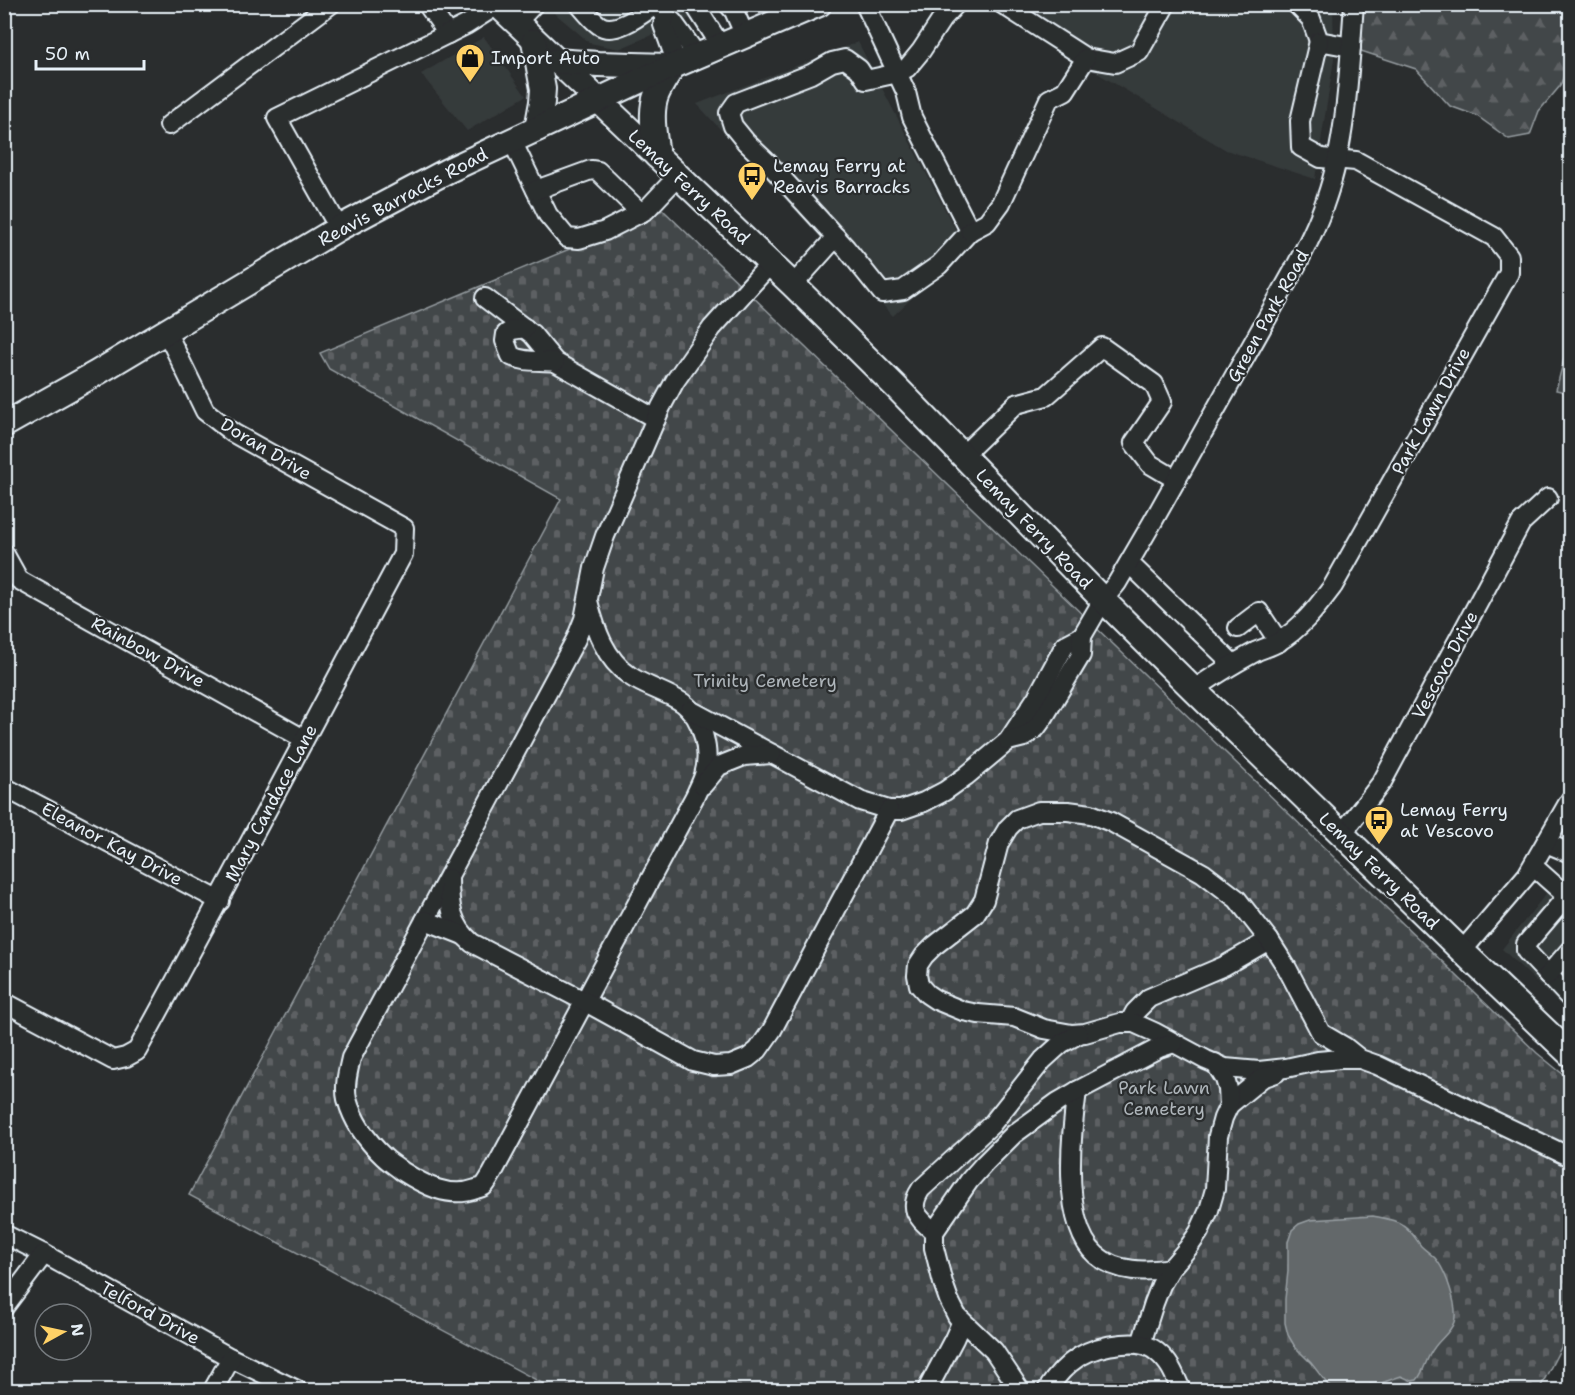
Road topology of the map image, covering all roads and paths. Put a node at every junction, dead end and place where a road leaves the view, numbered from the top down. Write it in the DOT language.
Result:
graph roads {
  1 [pos="331,4"];
  2 [pos="427,4"];
  3 [pos="534,4"];
  4 [pos="579,4"];
  5 [pos="694,4"];
  6 [pos="728,4"];
  7 [pos="819,4"];
  8 [pos="866,4"];
  9 [pos="956,4"];
  10 [pos="1002,4"];
  11 [pos="1166,4"];
  12 [pos="1296,4"];
  13 [pos="1354,4"];
  14 [pos="498,5"];
  15 [pos="1311,12"];
  16 [pos="516,23"];
  17 [pos="448,34"];
  18 [pos="745,36"];
  19 [pos="534,41"];
  20 [pos="1319,42"];
  21 [pos="721,46"];
  22 [pos="1351,47"];
  23 [pos="1086,58"];
  24 [pos="555,61"];
  25 [pos="683,62"];
  26 [pos="898,73"];
  27 [pos="598,101"];
  28 [pos="170,125"];
  29 [pos="537,129"];
  30 [pos="512,141"];
  31 [pos="657,156"];
  32 [pos="1337,158"];
  33 [pos="678,176"];
  34 [pos="536,190"];
  35 [pos="641,213"];
  36 [pos="339,228"];
  37 [pos="970,231"];
  38 [pos="836,237"];
  39 [pos="770,264"];
  40 [pos="793,285"];
  41 [pos="484,298"];
  42 [pos="525,328"];
  43 [pos="166,332"];
  44 [pos="555,362"];
  45 [pos="656,419"];
  46 [pos="4,425"];
  47 [pos="962,456"];
  48 [pos="1177,480"];
  49 [pos="1548,498"];
  50 [pos="404,528"];
  51 [pos="4,553"];
  52 [pos="1129,563"];
  53 [pos="1103,600"];
  54 [pos="588,601"];
  55 [pos="1238,628"];
  56 [pos="1279,642"];
  57 [pos="1233,664"];
  58 [pos="1194,690"];
  59 [pos="690,710"];
  60 [pos="304,739"];
  61 [pos="772,754"];
  62 [pos="4,787"];
  63 [pos="695,796"];
  64 [pos="1570,800"];
  65 [pos="889,810"];
  66 [pos="1342,834"];
  67 [pos="1546,843"];
  68 [pos="1570,853"];
  69 [pos="1533,866"];
  70 [pos="449,876"];
  71 [pos="1569,897"];
  72 [pos="220,901"];
  73 [pos="425,920"];
  74 [pos="463,935"];
  75 [pos="1269,940"];
  76 [pos="1570,950"];
  77 [pos="1462,951"];
  78 [pos="1548,975"];
  79 [pos="1570,998"];
  80 [pos="584,1001"];
  81 [pos="4,1002"];
  82 [pos="1129,1023"];
  83 [pos="1081,1034"];
  84 [pos="1174,1042"];
  85 [pos="1568,1046"];
  86 [pos="1360,1059"];
  87 [pos="1215,1064"];
  88 [pos="1286,1068"];
  89 [pos="1077,1091"];
  90 [pos="1229,1105"];
  91 [pos="1570,1157"];
  92 [pos="934,1232"];
  93 [pos="4,1234"];
  94 [pos="44,1254"];
  95 [pos="1170,1268"];
  96 [pos="4,1307"];
  97 [pos="962,1321"];
  98 [pos="1141,1344"];
  99 [pos="231,1358"];
  100 [pos="213,1390"];
  101 [pos="297,1390"];
  102 [pos="927,1390"];
  103 [pos="1020,1390"];
  104 [pos="1047,1390"];
  105 [pos="1181,1390"];
  1 -- 28 [label="street"];
  2 -- 17 [label="street"];
  3 -- 16 [label="street"];
  4 -- 25 [label="street"];
  5 -- 21 [label="street"];
  6 -- 18 [label="street"];
  7 -- 18 [label="main road, Reavis Barracks Road"];
  8 -- 26 [label="street"];
  9 -- 26 [label="street"];
  10 -- 23 [label="street"];
  11 -- 23 [label="street"];
  12 -- 15 [label="street"];
  13 -- 22 [label="street, Green Park Road"];
  14 -- 16 [label="main road, Lemay Ferry Road"];
  14 -- 17 [label="street"];
  15 -- 20 [label="street"];
  16 -- 19 [label="main road, Lemay Ferry Road"];
  17 -- 36 [label="street"];
  18 -- 21 [label="main road, Reavis Barracks Road"];
  19 -- 24 [label="main road, Lemay Ferry Road"];
  19 -- 29 [label="main road"];
  20 -- 22 [label="street"];
  20 -- 32 [label="street, Park Lawn Drive"];
  21 -- 25 [label="main road, Reavis Barracks Road"];
  22 -- 32 [label="street, Green Park Road"];
  23 -- 37 [label="street"];
  24 -- 25 [label="main road"];
  24 -- 27 [label="main road, Lemay Ferry Road"];
  25 -- 27 [label="main road, Reavis Barracks Road"];
  25 -- 31 [label="main road"];
  26 -- 37 [label="street"];
  26 -- 38 [label="street"];
  27 -- 29 [label="main road, Reavis Barracks Road"];
  27 -- 31 [label="main road, Lemay Ferry Road"];
  29 -- 30 [label="main road, Reavis Barracks Road"];
  30 -- 34 [label="street"];
  30 -- 36 [label="main road, Reavis Barracks Road"];
  31 -- 33 [label="main road, Lemay Ferry Road"];
  32 -- 48 [label="street, Green Park Road"];
  32 -- 56 [label="street, Park Lawn Drive"];
  33 -- 35 [label="street"];
  33 -- 39 [label="main road, Lemay Ferry Road"];
  34 -- 35 [label="street"];
  34 -- 35 [label="street"];
  36 -- 43 [label="main road, Reavis Barracks Road"];
  37 -- 38 [label="street"];
  38 -- 40 [label="street"];
  39 -- 40 [label="main road, Lemay Ferry Road"];
  39 -- 45 [label="street"];
  40 -- 47 [label="main road, Lemay Ferry Road"];
  41 -- 42 [label="street"];
  42 -- 44 [label="street"];
  42 -- 44 [label="street"];
  43 -- 46 [label="main road, Reavis Barracks Road"];
  43 -- 50 [label="street, Doran Drive"];
  44 -- 45 [label="street"];
  45 -- 54 [label="street"];
  47 -- 48 [label="street"];
  47 -- 53 [label="main road, Lemay Ferry Road"];
  48 -- 52 [label="street, Green Park Road"];
  49 -- 66 [label="street, Vescovo Drive"];
  50 -- 60 [label="street, Mary Candace Lane"];
  51 -- 60 [label="street, Rainbow Drive"];
  52 -- 53 [label="street, Green Park Road"];
  52 -- 57 [label="street"];
  53 -- 58 [label="main road, Lemay Ferry Road"];
  53 -- 65 [label="street, Green Park Road"];
  54 -- 59 [label="street"];
  54 -- 70 [label="street"];
  55 -- 56 [label="street"];
  56 -- 57 [label="street, Park Lawn Drive"];
  57 -- 58 [label="street, Park Lawn Drive"];
  58 -- 66 [label="main road, Lemay Ferry Road"];
  59 -- 61 [label="street"];
  59 -- 63 [label="street"];
  60 -- 72 [label="street, Mary Candace Lane"];
  61 -- 63 [label="street"];
  61 -- 65 [label="street"];
  62 -- 72 [label="street, Eleanor Kay Drive"];
  63 -- 80 [label="street"];
  64 -- 67 [label="street"];
  65 -- 80 [label="street"];
  66 -- 77 [label="main road, Lemay Ferry Road"];
  67 -- 68 [label="street"];
  67 -- 69 [label="street"];
  69 -- 71 [label="street"];
  69 -- 77 [label="street"];
  70 -- 73 [label="street"];
  70 -- 74 [label="street"];
  71 -- 78 [label="street"];
  72 -- 81 [label="street, Mary Candace Lane"];
  73 -- 74 [label="street"];
  73 -- 80 [label="street"];
  74 -- 80 [label="street"];
  75 -- 82 [label="street"];
  75 -- 83 [label="street"];
  75 -- 86 [label="street"];
  76 -- 78 [label="street"];
  77 -- 85 [label="main road, Lemay Ferry Road"];
  78 -- 79 [label="street"];
  82 -- 83 [label="street"];
  82 -- 84 [label="street"];
  83 -- 92 [label="street"];
  84 -- 87 [label="street"];
  84 -- 89 [label="street"];
  86 -- 88 [label="street"];
  86 -- 91 [label="street"];
  87 -- 88 [label="street"];
  87 -- 90 [label="street"];
  88 -- 90 [label="street"];
  89 -- 92 [label="street"];
  89 -- 95 [label="street"];
  90 -- 95 [label="street"];
  92 -- 97 [label="street"];
  93 -- 94 [label="street, Telford Drive"];
  94 -- 96 [label="street"];
  94 -- 99 [label="street, Telford Drive"];
  95 -- 98 [label="street"];
  97 -- 102 [label="street"];
  97 -- 103 [label="street"];
  98 -- 104 [label="street"];
  98 -- 105 [label="street"];
  99 -- 100 [label="street"];
  99 -- 101 [label="street, Telford Drive"];
}
